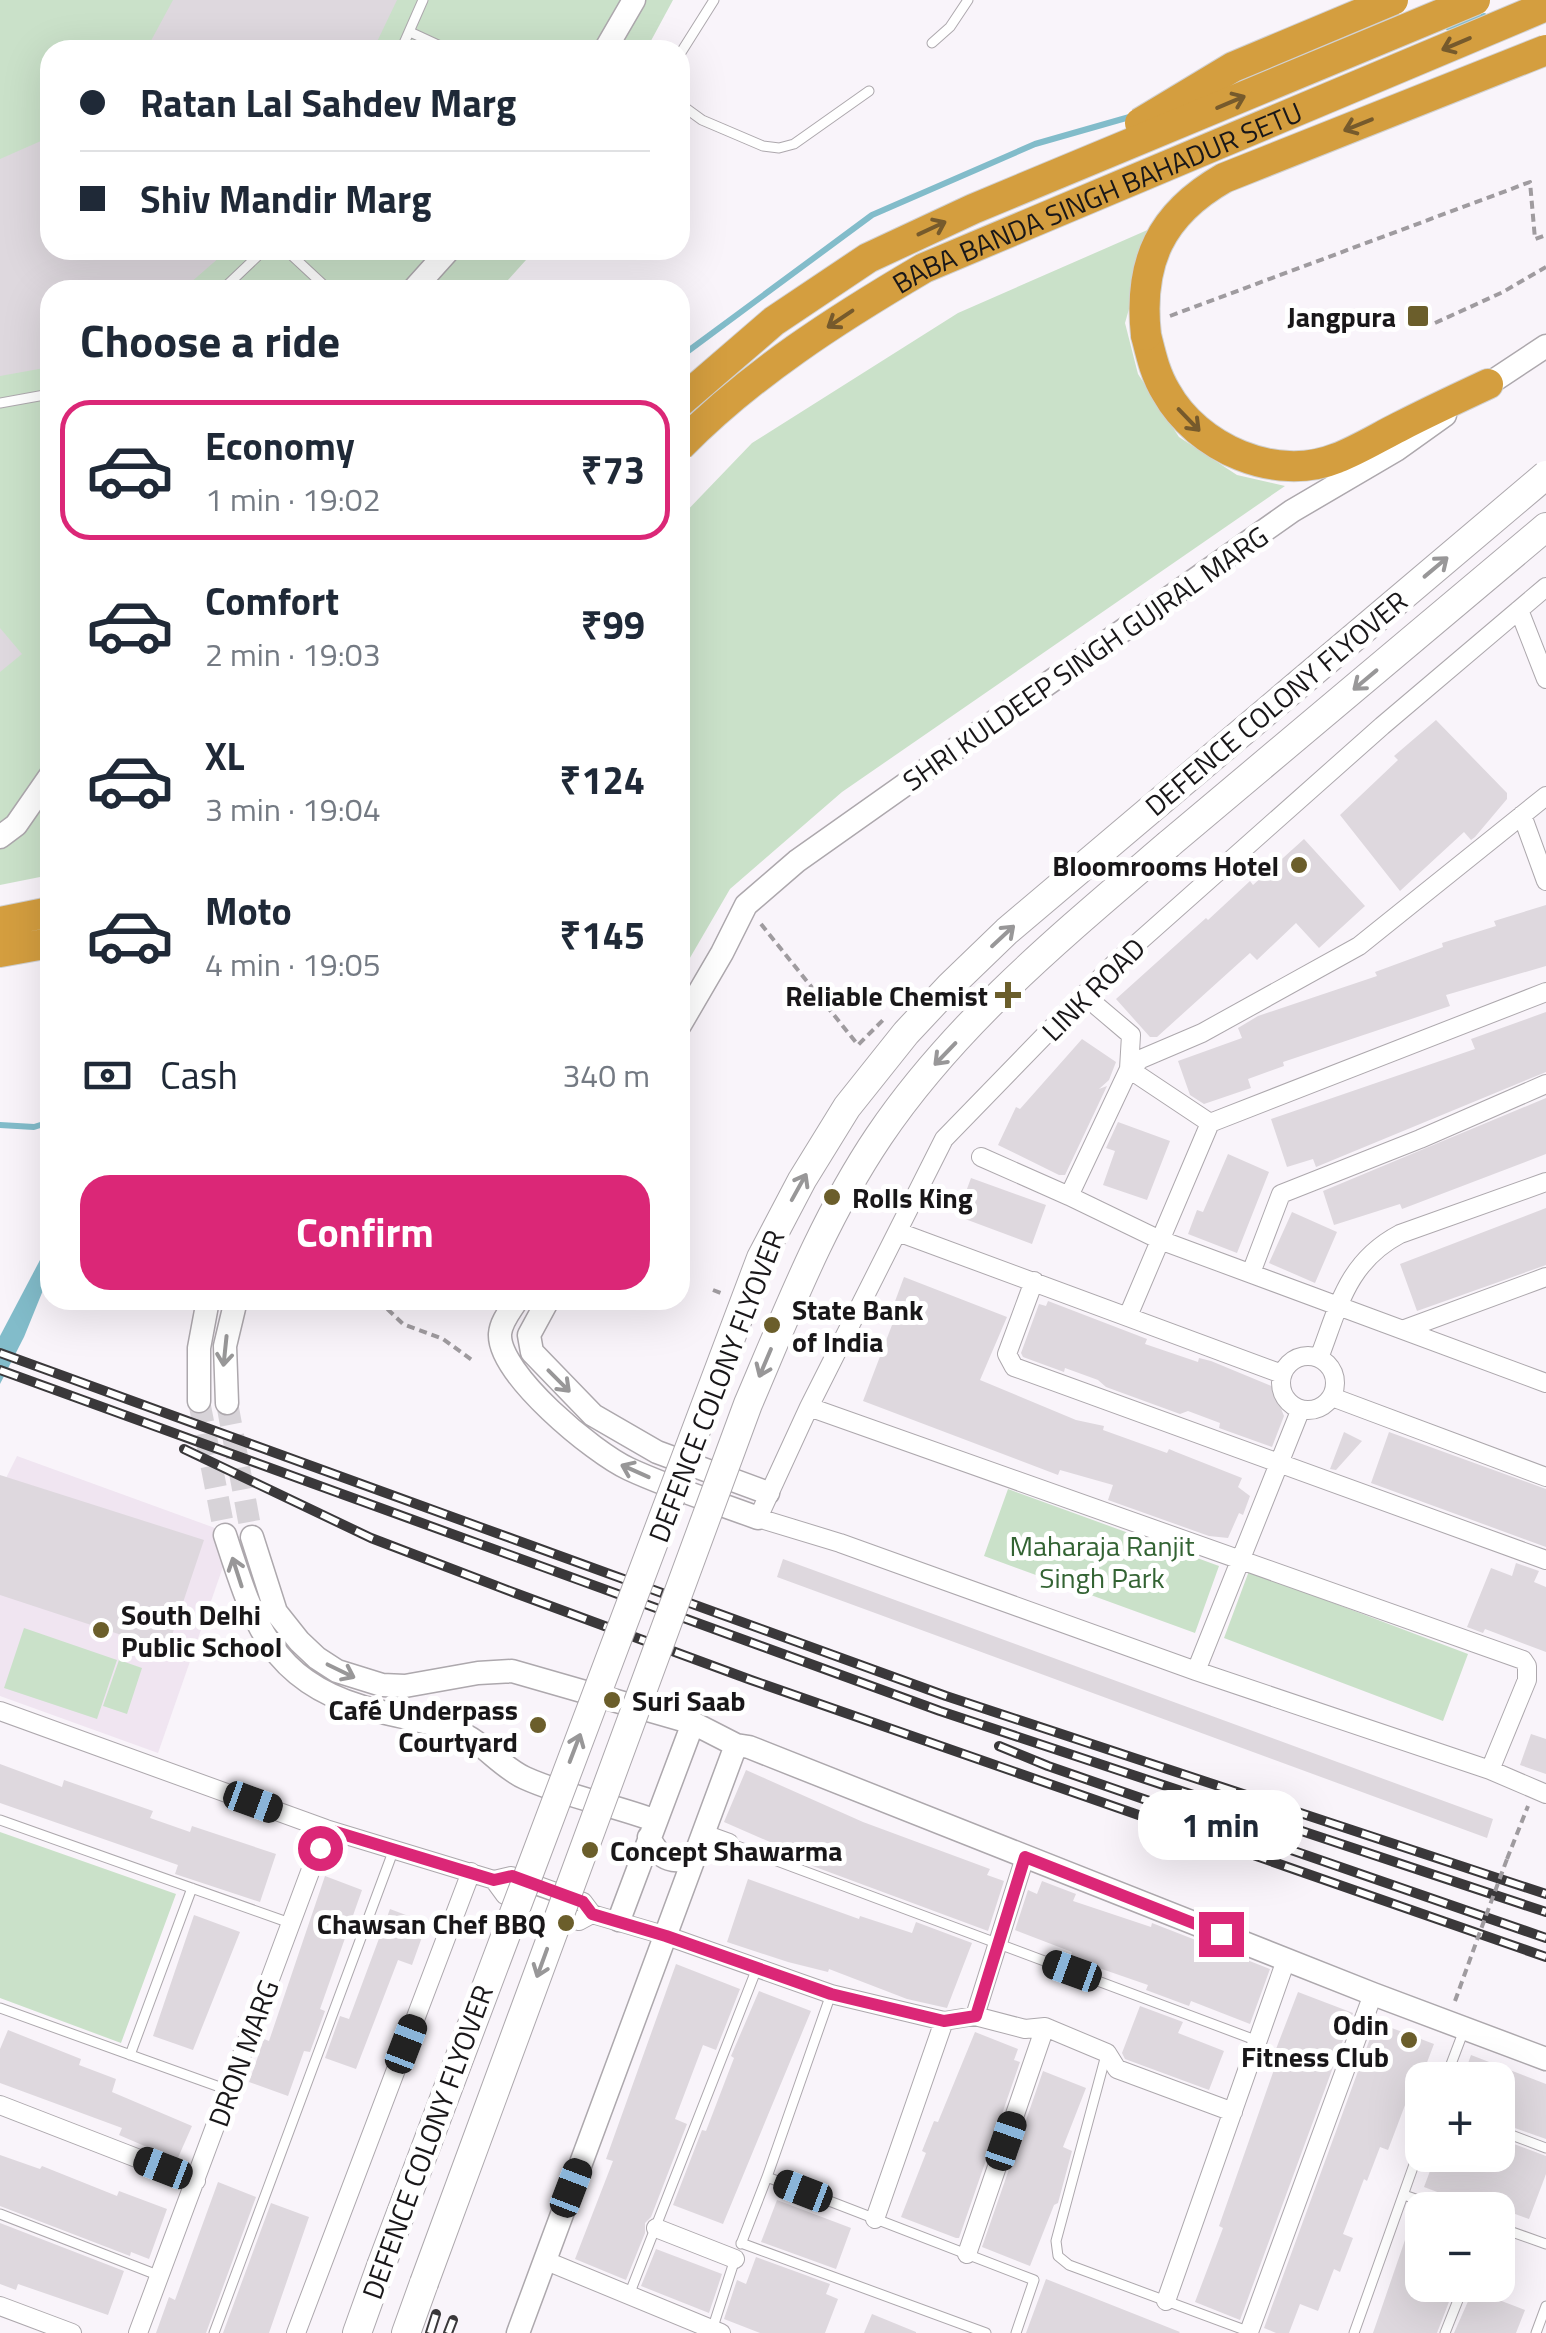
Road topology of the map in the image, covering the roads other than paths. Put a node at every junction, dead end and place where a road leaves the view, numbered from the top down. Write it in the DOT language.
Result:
graph roads {
  1 [pos="423,0"];
  2 [pos="634,0"];
  3 [pos="714,0"];
  4 [pos="968,0"];
  5 [pos="1393,0"];
  6 [pos="1476,0"];
  7 [pos="1546,6"];
  8 [pos="410,32"];
  9 [pos="406,40"];
  10 [pos="428,40"];
  11 [pos="611,40"];
  12 [pos="689,40"];
  13 [pos="932,44"];
  14 [pos="1546,50"];
  15 [pos="869,91"];
  16 [pos="690,111"];
  17 [pos="1052,176"];
  18 [pos="254,260"];
  19 [pos="296,260"];
  20 [pos="440,260"];
  21 [pos="232,280"];
  22 [pos="318,280"];
  23 [pos="422,280"];
  24 [pos="1546,346"];
  25 [pos="1488,384"];
  26 [pos="690,393"];
  27 [pos="40,396"];
  28 [pos="0,403"];
  29 [pos="690,436"];
  30 [pos="1546,475"];
  31 [pos="1546,527"];
  32 [pos="1546,588"];
  33 [pos="1519,610"];
  34 [pos="1546,679"];
  35 [pos="40,790"];
  36 [pos="1546,796"];
  37 [pos="1522,815"];
  38 [pos="0,837"];
  39 [pos="1546,881"];
  40 [pos="40,917"];
  41 [pos="0,922"];
  42 [pos="40,945"];
  43 [pos="0,952"];
  44 [pos="1546,992"];
  45 [pos="1085,996"];
  46 [pos="690,1007"];
  47 [pos="1129,1069"];
  48 [pos="1546,1084"];
  49 [pos="1210,1122"];
  50 [pos="981,1157"];
  51 [pos="1546,1182"];
  52 [pos="1069,1196"];
  53 [pos="898,1232"];
  54 [pos="1160,1240"];
  55 [pos="1251,1272"];
  56 [pos="1546,1277"];
  57 [pos="1034,1281"];
  58 [pos="1340,1304"];
  59 [pos="206,1310"];
  60 [pos="234,1310"];
  61 [pos="499,1310"];
  62 [pos="511,1310"];
  63 [pos="543,1310"];
  64 [pos="1128,1316"];
  65 [pos="503,1323"];
  66 [pos="1406,1329"];
  67 [pos="1319,1358"];
  68 [pos="1282,1374"];
  69 [pos="1546,1383"];
  70 [pos="1332,1397"];
  71 [pos="199,1402"];
  72 [pos="227,1402"];
  73 [pos="810,1406"];
  74 [pos="1300,1410"];
  75 [pos="1280,1462"];
  76 [pos="1546,1477"];
  77 [pos="768,1493"];
  78 [pos="758,1518"];
  79 [pos="226,1535"];
  80 [pos="252,1538"];
  81 [pos="1546,1560"];
  82 [pos="1242,1562"];
  83 [pos="1196,1671"];
  84 [pos="0,1711"];
  85 [pos="693,1723"];
  86 [pos="742,1746"];
  87 [pos="1490,1770"];
  88 [pos="1546,1794"];
  89 [pos="0,1820"];
  90 [pos="326,1829"];
  91 [pos="653,1829"];
  92 [pos="700,1842"];
  93 [pos="729,1843"];
  94 [pos="394,1849"];
  95 [pos="1025,1857"];
  96 [pos="471,1872"];
  97 [pos="192,1888"];
  98 [pos="620,1920"];
  99 [pos="292,1923"];
  100 [pos="666,1936"];
  101 [pos="997,1943"];
  102 [pos="1286,1960"];
  103 [pos="757,1968"];
  104 [pos="831,1994"];
  105 [pos="1373,1994"];
  106 [pos="0,2008"];
  107 [pos="976,2016"];
  108 [pos="944,2021"];
  109 [pos="1045,2028"];
  110 [pos="1464,2030"];
  111 [pos="1258,2040"];
  112 [pos="1107,2053"];
  113 [pos="130,2055"];
  114 [pos="1546,2059"];
  115 [pos="1452,2062"];
  116 [pos="229,2090"];
  117 [pos="0,2105"];
  118 [pos="1233,2112"];
  119 [pos="1515,2136"];
  120 [pos="1546,2148"];
  121 [pos="1412,2172"];
  122 [pos="767,2177"];
  123 [pos="196,2181"];
  124 [pos="1404,2195"];
  125 [pos="0,2214"];
  126 [pos="875,2219"];
  127 [pos="656,2228"];
  128 [pos="1515,2234"];
  129 [pos="1546,2244"];
  130 [pos="738,2251"];
  131 [pos="967,2254"];
  132 [pos="544,2260"];
  133 [pos="160,2276"];
  134 [pos="629,2295"];
  135 [pos="1166,2301"];
  136 [pos="1457,2302"];
  137 [pos="0,2306"];
  138 [pos="1546,2306"];
  139 [pos="716,2332"];
  140 [pos="1251,2332"];
  141 [pos="72,2333"];
  142 [pos="138,2333"];
  143 [pos="214,2333"];
  144 [pos="296,2333"];
  145 [pos="356,2333"];
  146 [pos="406,2333"];
  147 [pos="518,2333"];
  148 [pos="986,2333"];
  149 [pos="1016,2333"];
  150 [pos="1354,2333"];
  151 [pos="1445,2333"];
  152 [pos="1536,2333"];
  1 -- 8 [label="lane"];
  2 -- 11 [label="street"];
  3 -- 12 [label="lane"];
  4 -- 13 [label="lane"];
  5 -- 17 [label="highway, bridge"];
  17 -- 6 [label="highway, BABA BANDA SINGH BAHADUR SETU, one-way, bridge"];
  7 -- 29 [label="highway, BABA BANDA SINGH BAHADUR SETU, one-way, bridge"];
  8 -- 9 [label="lane"];
  8 -- 10 [label="lane"];
  14 -- 25 [label="highway, one-way, bridge"];
  15 -- 16 [label="lane"];
  26 -- 17 [label="highway, BABA BANDA SINGH BAHADUR SETU, one-way, bridge"];
  18 -- 21 [label="lane"];
  19 -- 22 [label="lane"];
  20 -- 23 [label="street"];
  24 -- 25 [label="street, SHRI KULDEEP SINGH GUJRAL MARG"];
  25 -- 46 [label="street, SHRI KULDEEP SINGH GUJRAL MARG"];
  27 -- 28 [label="lane"];
  145 -- 30 [label="main road, DEFENCE COLONY FLYOVER, one-way, bridge"];
  31 -- 146 [label="main road, DEFENCE COLONY FLYOVER, one-way, bridge"];
  32 -- 33 [label="street, LINK ROAD"];
  33 -- 34 [label="street"];
  33 -- 45 [label="street, LINK ROAD"];
  35 -- 38 [label="street"];
  36 -- 37 [label="street"];
  37 -- 39 [label="street"];
  37 -- 47 [label="street"];
  40 -- 41 [label="highway"];
  42 -- 43 [label="highway"];
  44 -- 49 [label="street"];
  45 -- 47 [label="street"];
  45 -- 53 [label="street, LINK ROAD"];
  47 -- 49 [label="street"];
  47 -- 52 [label="street"];
  48 -- 55 [label="street"];
  49 -- 54 [label="street"];
  50 -- 52 [label="street"];
  51 -- 58 [label="street"];
  52 -- 54 [label="street"];
  53 -- 57 [label="street"];
  53 -- 73 [label="street, LINK ROAD"];
  54 -- 55 [label="street"];
  54 -- 64 [label="street"];
  55 -- 58 [label="street"];
  56 -- 66 [label="street"];
  57 -- 64 [label="street"];
  57 -- 75 [label="street"];
  58 -- 66 [label="street"];
  58 -- 67 [label="street"];
  59 -- 71 [label="street"];
  60 -- 72 [label="street, one-way"];
  61 -- 65 [label="street"];
  62 -- 65 [label="street"];
  63 -- 77 [label="street, one-way"];
  64 -- 68 [label="street"];
  78 -- 65 [label="street, one-way"];
  66 -- 69 [label="street"];
  67 -- 68 [label="street"];
  67 -- 70 [label="street"];
  68 -- 74 [label="street"];
  70 -- 74 [label="street"];
  70 -- 76 [label="street"];
  73 -- 77 [label="street, LINK ROAD"];
  73 -- 82 [label="street"];
  74 -- 75 [label="street"];
  75 -- 81 [label="street"];
  75 -- 82 [label="street"];
  77 -- 78 [label="street, LINK ROAD"];
  78 -- 83 [label="street"];
  91 -- 79 [label="street, one-way"];
  80 -- 85 [label="street, one-way"];
  82 -- 83 [label="street"];
  82 -- 87 [label="street"];
  83 -- 87 [label="street"];
  84 -- 90 [label="street"];
  85 -- 86 [label="street"];
  85 -- 91 [label="street"];
  86 -- 92 [label="street"];
  86 -- 95 [label="street"];
  87 -- 88 [label="street"];
  89 -- 97 [label="lane"];
  90 -- 94 [label="street"];
  90 -- 99 [label="street, DRON MARG"];
  91 -- 92 [label="street"];
  91 -- 98 [label="street"];
  92 -- 93 [label="street"];
  92 -- 100 [label="street"];
  93 -- 101 [label="lane"];
  94 -- 96 [label="street"];
  94 -- 143 [label="lane"];
  95 -- 101 [label="street"];
  95 -- 102 [label="street"];
  96 -- 98 [label="street"];
  96 -- 144 [label="street"];
  97 -- 99 [label="lane"];
  97 -- 113 [label="lane"];
  98 -- 100 [label="street"];
  99 -- 116 [label="street, DRON MARG"];
  100 -- 103 [label="street"];
  100 -- 132 [label="street"];
  101 -- 107 [label="street"];
  101 -- 111 [label="lane"];
  102 -- 105 [label="street"];
  102 -- 111 [label="street"];
  103 -- 104 [label="street"];
  103 -- 127 [label="lane"];
  104 -- 108 [label="street"];
  104 -- 122 [label="lane"];
  105 -- 110 [label="street"];
  105 -- 140 [label="street"];
  106 -- 113 [label="lane"];
  107 -- 108 [label="street"];
  107 -- 109 [label="street"];
  108 -- 126 [label="street"];
  109 -- 112 [label="street"];
  109 -- 131 [label="street"];
  110 -- 114 [label="street"];
  110 -- 115 [label="lane"];
  111 -- 118 [label="street"];
  112 -- 118 [label="street"];
  112 -- 135 [label="lane"];
  113 -- 116 [label="lane"];
  116 -- 123 [label="street, DRON MARG"];
  117 -- 123 [label="street"];
  118 -- 135 [label="street"];
  119 -- 120 [label="lane"];
  121 -- 124 [label="lane"];
  122 -- 126 [label="lane"];
  122 -- 130 [label="lane"];
  123 -- 133 [label="street, DRON MARG"];
  124 -- 150 [label="lane"];
  125 -- 133 [label="lane"];
  126 -- 131 [label="lane"];
  127 -- 130 [label="street"];
  127 -- 134 [label="lane"];
  128 -- 129 [label="lane"];
  130 -- 139 [label="lane"];
  130 -- 148 [label="lane"];
  131 -- 149 [label="lane"];
  132 -- 134 [label="street"];
  132 -- 147 [label="street"];
  133 -- 142 [label="street, DRON MARG"];
  134 -- 139 [label="street"];
  135 -- 140 [label="lane"];
  136 -- 151 [label="lane"];
  137 -- 141 [label="street"];
  138 -- 152 [label="lane"];
}
